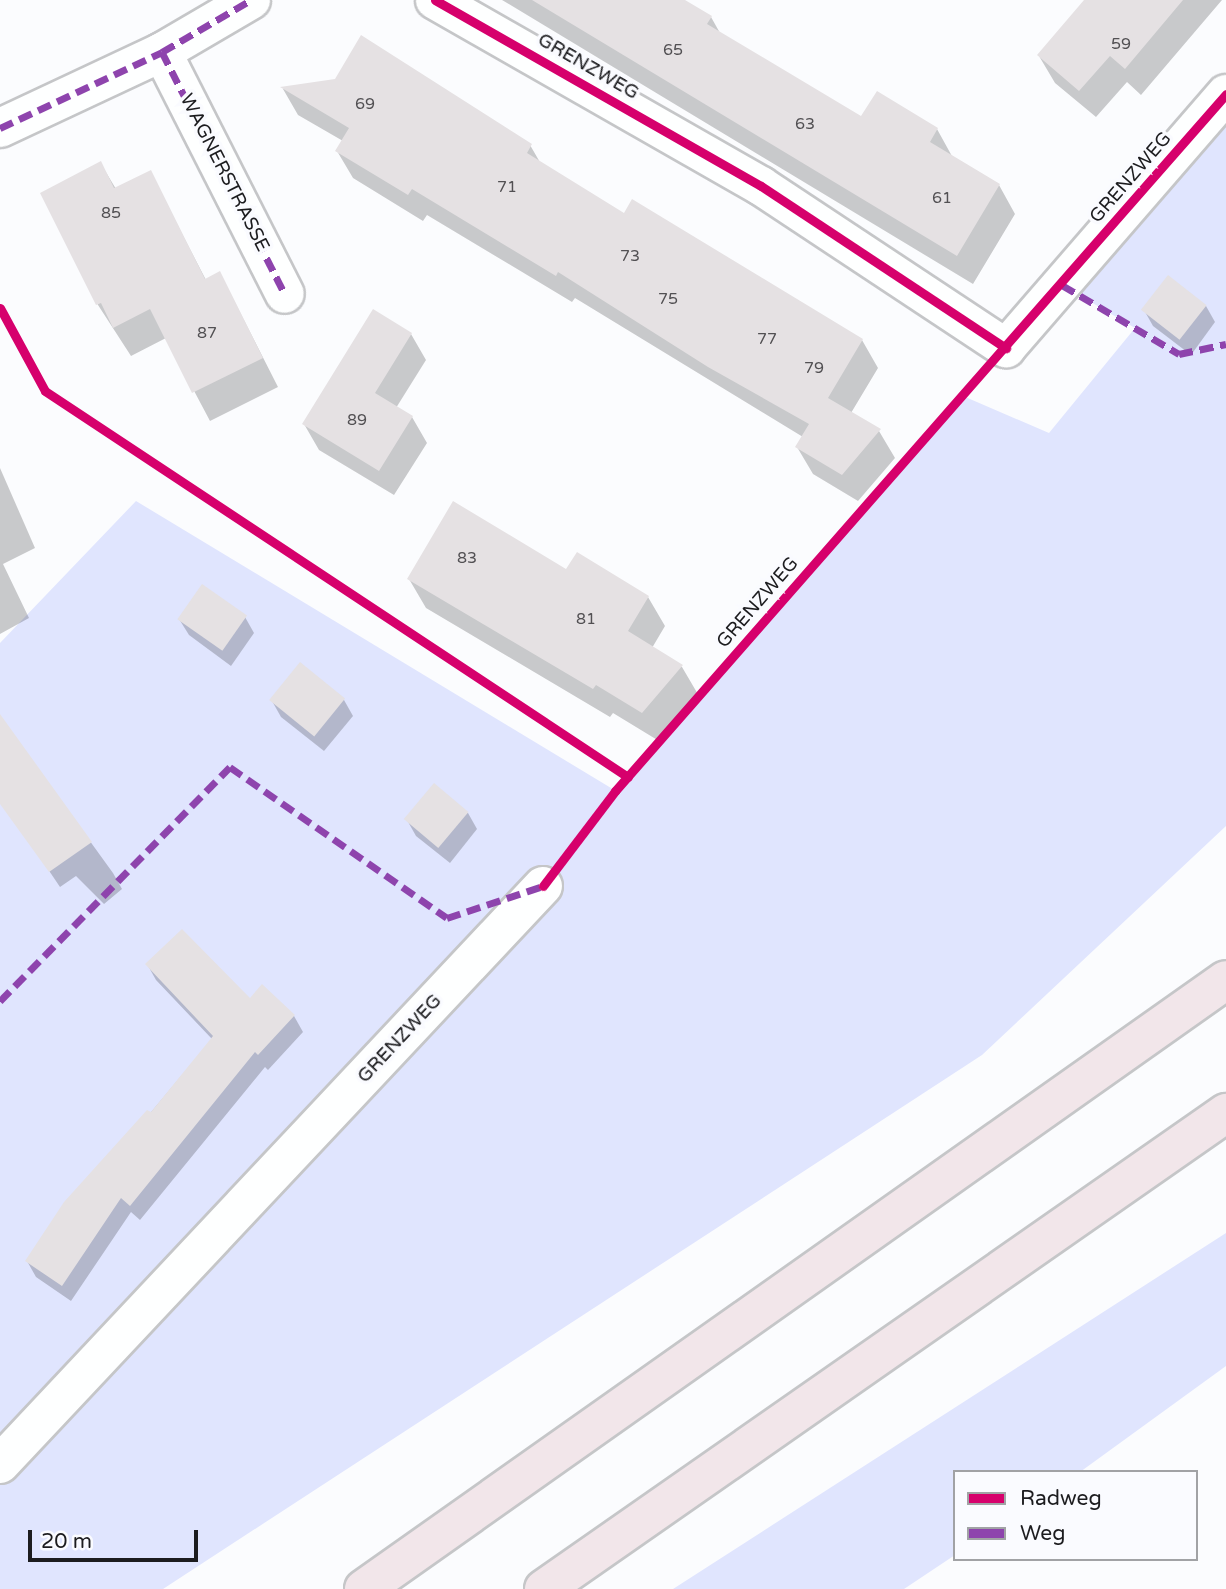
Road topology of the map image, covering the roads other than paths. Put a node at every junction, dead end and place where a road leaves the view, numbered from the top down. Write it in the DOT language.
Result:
graph roads {
  1 [pos="251,0"];
  2 [pos="435,0"];
  3 [pos="163,52"];
  4 [pos="1226,94"];
  5 [pos="0,128"];
  6 [pos="285,294"];
  7 [pos="543,886"];
  8 [pos="1226,980"];
  9 [pos="1226,1113"];
  10 [pos="0,1464"];
  11 [pos="364,1589"];
  12 [pos="544,1589"];
  1 -- 3 [label="street"];
  2 -- 4 [label="street, GRENZWEG"];
  3 -- 5 [label="street"];
  3 -- 6 [label="street, WAGNERSTRASSE"];
  7 -- 10 [label="street, GRENZWEG"];
  8 -- 11 [label="highway"];
  9 -- 12 [label="highway"];
}
